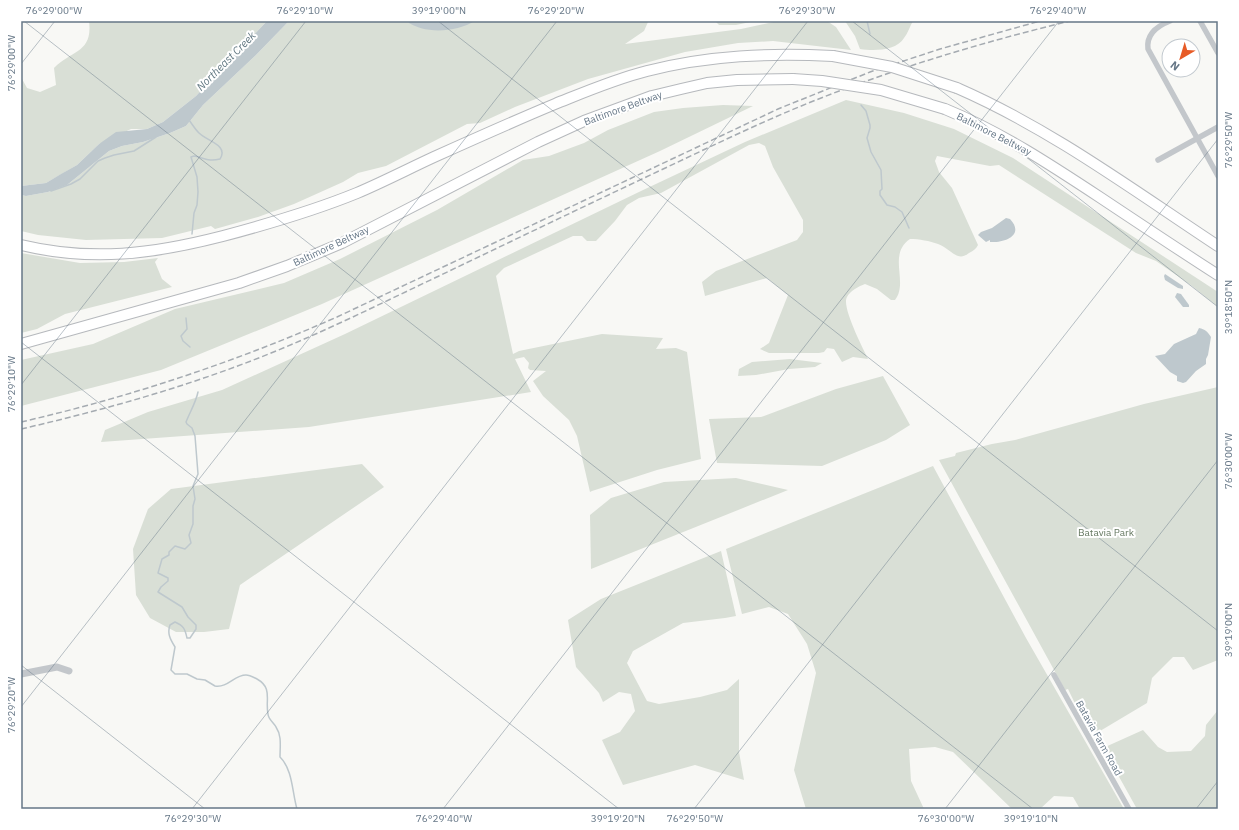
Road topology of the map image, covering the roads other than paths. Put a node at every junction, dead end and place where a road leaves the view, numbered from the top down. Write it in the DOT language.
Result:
graph roads {
  1 [pos="1170,21"];
  2 [pos="1200,21"];
  3 [pos="1218,53"];
  4 [pos="1218,127"];
  5 [pos="1198,138"];
  6 [pos="1158,160"];
  7 [pos="1218,176"];
  8 [pos="21,244"];
  9 [pos="1218,246"];
  10 [pos="1218,275"];
  11 [pos="124,314"];
  12 [pos="21,341"];
  13 [pos="21,344"];
  14 [pos="69,671"];
  15 [pos="21,674"];
  16 [pos="1054,675"];
  17 [pos="1129,809"];
  1 -- 5 [label="street"];
  2 -- 3 [label="street"];
  4 -- 5 [label="street"];
  5 -- 6 [label="street"];
  5 -- 7 [label="street"];
  8 -- 9 [label="highway, bridge"];
  10 -- 11 [label="highway, Baltimore Beltway, bridge"];
  11 -- 12 [label="highway"];
  11 -- 13 [label="highway, Baltimore Beltway"];
  14 -- 15 [label="street"];
  16 -- 17 [label="street, Batavia Farm Road"];
}
